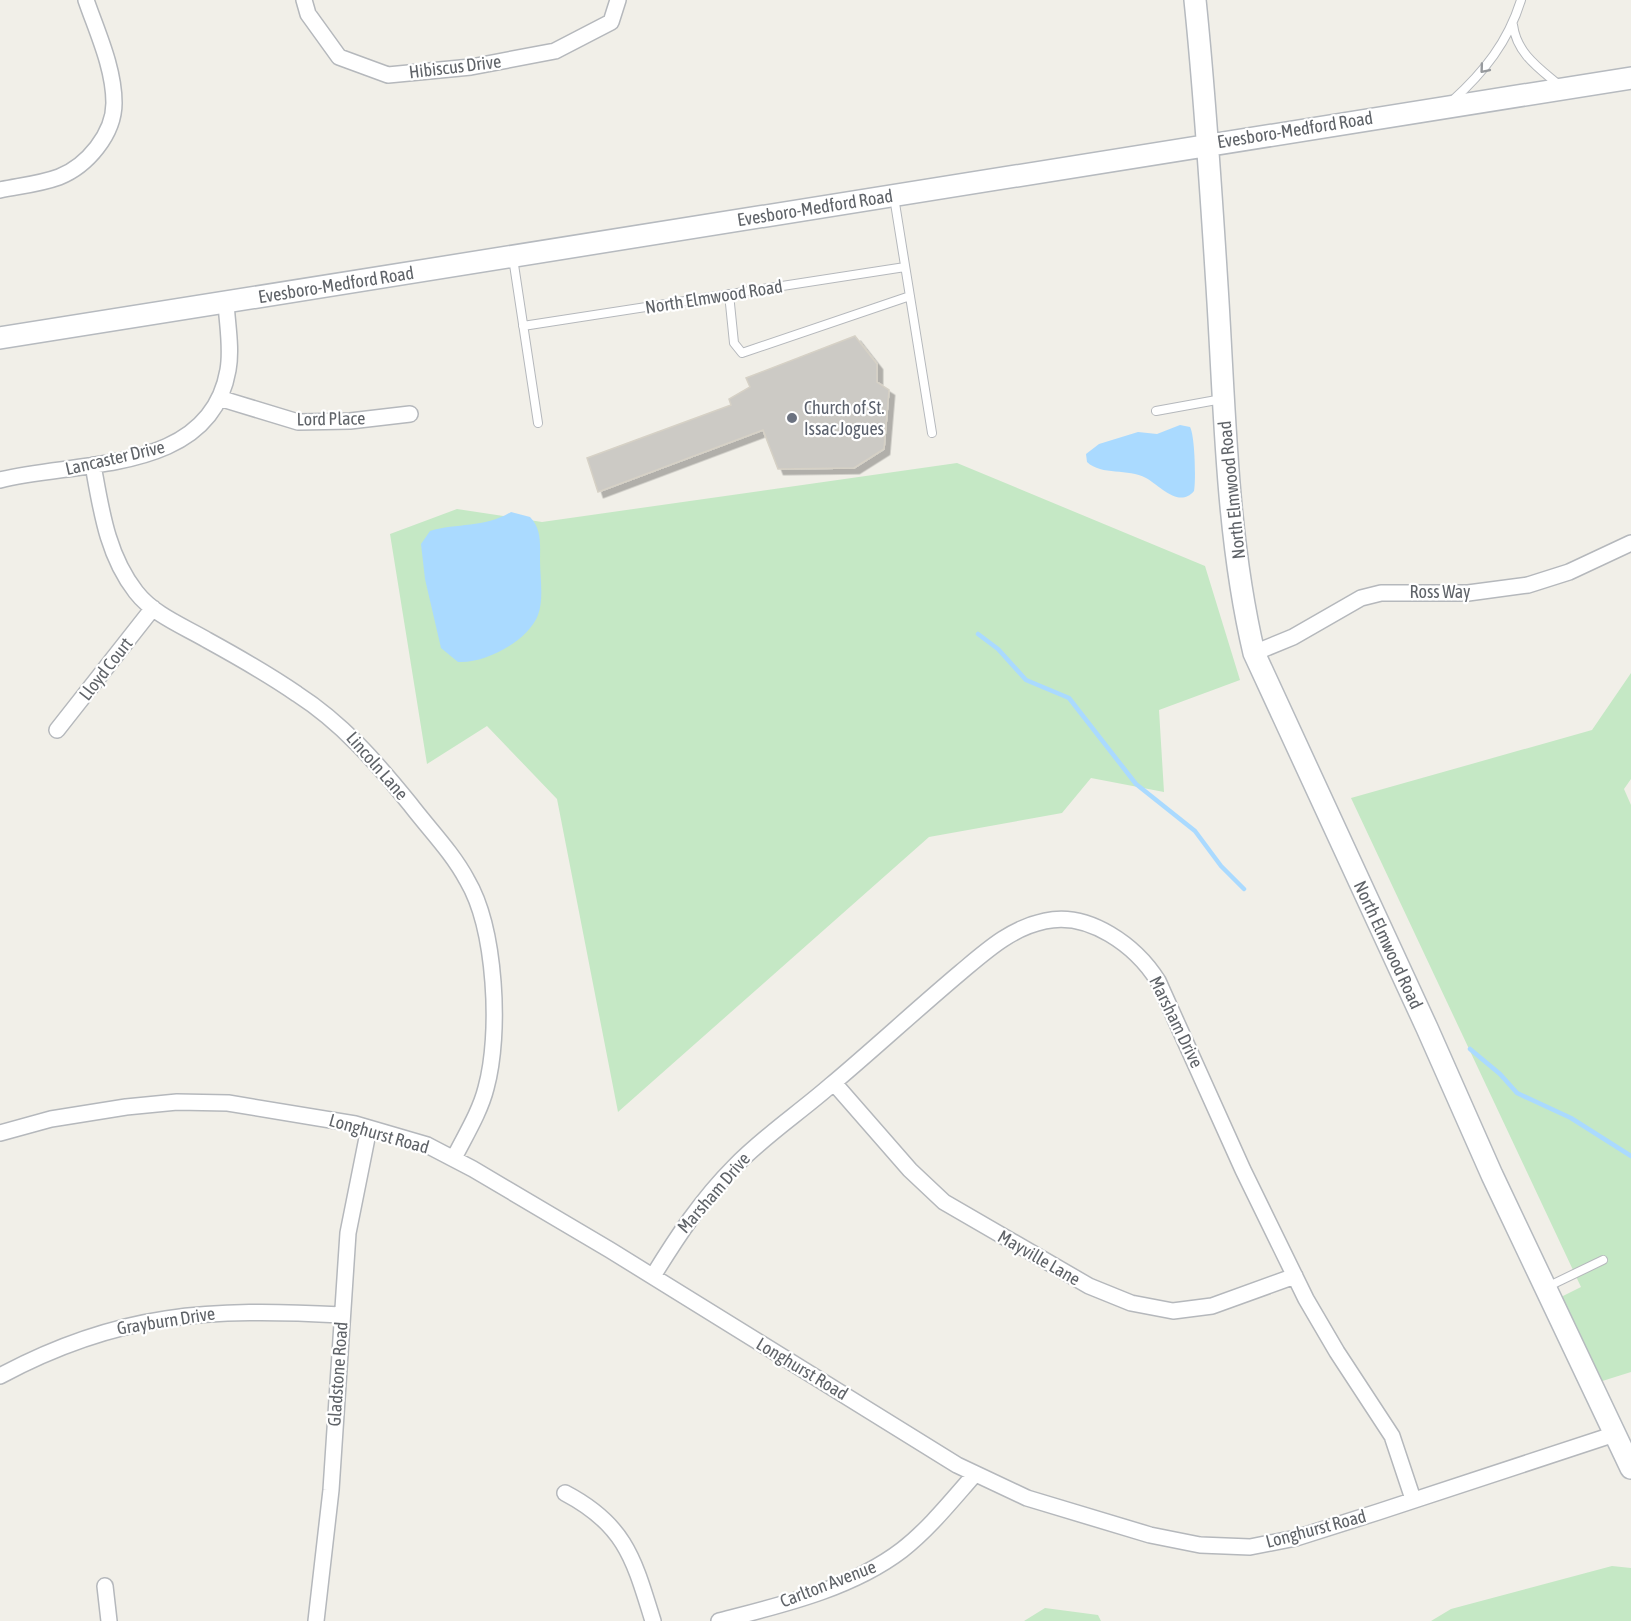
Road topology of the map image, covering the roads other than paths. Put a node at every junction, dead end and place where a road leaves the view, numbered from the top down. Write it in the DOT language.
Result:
graph roads {
  1 [pos="86,0"];
  2 [pos="304,0"];
  3 [pos="618,0"];
  4 [pos="1195,0"];
  5 [pos="1521,0"];
  6 [pos="1513,25"];
  7 [pos="1631,78"];
  8 [pos="1562,88"];
  9 [pos="1446,106"];
  10 [pos="1206,144"];
  11 [pos="0,190"];
  12 [pos="894,195"];
  13 [pos="513,256"];
  14 [pos="905,267"];
  15 [pos="729,294"];
  16 [pos="910,296"];
  17 [pos="226,302"];
  18 [pos="523,326"];
  19 [pos="0,338"];
  20 [pos="219,398"];
  21 [pos="1223,399"];
  22 [pos="1156,411"];
  23 [pos="410,414"];
  24 [pos="538,423"];
  25 [pos="932,433"];
  26 [pos="93,465"];
  27 [pos="0,480"];
  28 [pos="1631,543"];
  29 [pos="153,608"];
  30 [pos="1254,653"];
  31 [pos="57,730"];
  32 [pos="834,1083"];
  33 [pos="369,1128"];
  34 [pos="0,1133"];
  35 [pos="454,1158"];
  36 [pos="1603,1260"];
  37 [pos="653,1276"];
  38 [pos="1295,1276"];
  39 [pos="1545,1288"];
  40 [pos="342,1315"];
  41 [pos="0,1376"];
  42 [pos="1615,1434"];
  43 [pos="1631,1468"];
  44 [pos="975,1474"];
  45 [pos="565,1493"];
  46 [pos="1413,1499"];
  47 [pos="105,1586"];
  48 [pos="109,1621"];
  49 [pos="316,1621"];
  50 [pos="652,1621"];
  51 [pos="719,1621"];
  1 -- 11 [label="street"];
  2 -- 3 [label="street, Hibiscus Drive"];
  4 -- 10 [label="street, North Elmwood Road"];
  5 -- 6 [label="lane"];
  6 -- 8 [label="lane"];
  6 -- 9 [label="lane, one-way"];
  7 -- 8 [label="street, Evesboro-Medford Road"];
  8 -- 9 [label="street, Evesboro-Medford Road"];
  9 -- 10 [label="street, Evesboro-Medford Road"];
  10 -- 12 [label="street, Evesboro-Medford Road"];
  10 -- 21 [label="street, North Elmwood Road"];
  12 -- 13 [label="street, Evesboro-Medford Road"];
  12 -- 14 [label="lane"];
  13 -- 17 [label="street, Evesboro-Medford Road"];
  13 -- 18 [label="lane"];
  14 -- 15 [label="lane, North Elmwood Road"];
  14 -- 16 [label="lane"];
  15 -- 16 [label="lane"];
  15 -- 18 [label="lane, North Elmwood Road"];
  16 -- 25 [label="lane"];
  17 -- 19 [label="street, Evesboro-Medford Road"];
  17 -- 20 [label="street, Lancaster Drive"];
  18 -- 24 [label="lane"];
  20 -- 23 [label="street, Lord Place"];
  20 -- 26 [label="street, Lancaster Drive"];
  21 -- 22 [label="lane, North Elmwood Road"];
  21 -- 30 [label="street, North Elmwood Road"];
  26 -- 27 [label="street, Lancaster Drive"];
  26 -- 29 [label="street, Lincoln Lane"];
  28 -- 30 [label="street, Ross Way"];
  29 -- 31 [label="street, Lloyd Court"];
  29 -- 35 [label="street, Lincoln Lane"];
  30 -- 39 [label="street, North Elmwood Road"];
  32 -- 37 [label="street, Marsham Drive"];
  32 -- 38 [label="street, Mayville Lane"];
  32 -- 38 [label="street, Marsham Drive"];
  33 -- 34 [label="street, Longhurst Road"];
  33 -- 35 [label="street, Longhurst Road"];
  33 -- 40 [label="street, Gladstone Road"];
  35 -- 37 [label="street, Longhurst Road"];
  36 -- 39 [label="lane"];
  37 -- 44 [label="street, Longhurst Road"];
  38 -- 46 [label="street, Marsham Drive"];
  39 -- 42 [label="street, North Elmwood Road"];
  40 -- 41 [label="street, Grayburn Drive"];
  40 -- 49 [label="street, Gladstone Road"];
  42 -- 43 [label="street, North Elmwood Road"];
  42 -- 46 [label="street, Longhurst Road"];
  44 -- 46 [label="street, Longhurst Road"];
  44 -- 51 [label="street, Carlton Avenue"];
  45 -- 50 [label="street"];
  47 -- 48 [label="street"];
}
